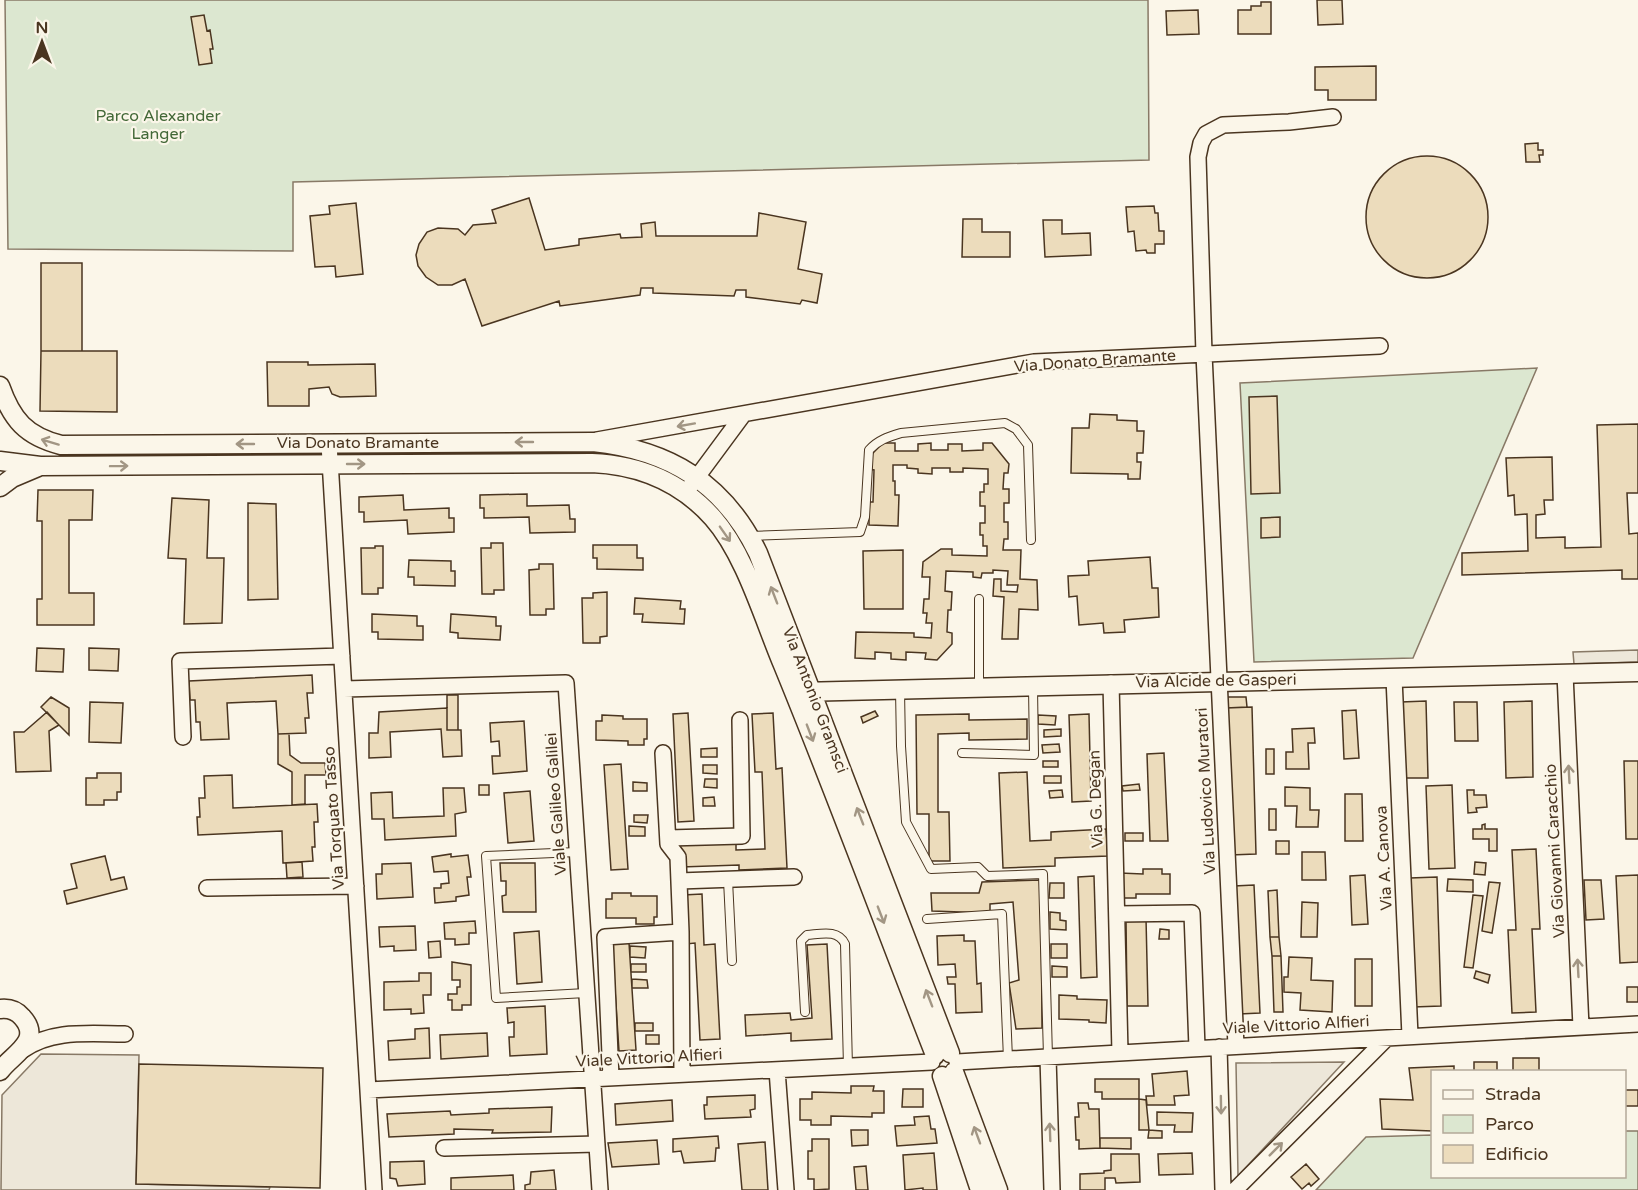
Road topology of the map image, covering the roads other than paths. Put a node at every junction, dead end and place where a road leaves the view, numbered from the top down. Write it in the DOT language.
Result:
graph roads {
  1 [pos="1333,117"];
  2 [pos="1380,346"];
  3 [pos="1204,354"];
  4 [pos="0,386"];
  5 [pos="743,415"];
  6 [pos="582,442"];
  7 [pos="329,444"];
  8 [pos="0,461"];
  9 [pos="592,463"];
  10 [pos="330,464"];
  11 [pos="40,466"];
  12 [pos="697,477"];
  13 [pos="0,487"];
  14 [pos="685,492"];
  15 [pos="749,536"];
  16 [pos="1031,540"];
  17 [pos="979,599"];
  18 [pos="342,656"];
  19 [pos="1638,672"];
  20 [pos="1565,674"];
  21 [pos="1394,678"];
  22 [pos="1219,681"];
  23 [pos="1111,683"];
  24 [pos="1033,686"];
  25 [pos="980,687"];
  26 [pos="900,688"];
  27 [pos="344,689"];
  28 [pos="803,692"];
  29 [pos="740,720"];
  30 [pos="183,737"];
  31 [pos="663,753"];
  32 [pos="962,753"];
  33 [pos="668,838"];
  34 [pos="577,852"];
  35 [pos="794,877"];
  36 [pos="728,880"];
  37 [pos="679,881"];
  38 [pos="356,886"];
  39 [pos="207,888"];
  40 [pos="1118,914"];
  41 [pos="927,919"];
  42 [pos="681,932"];
  43 [pos="732,961"];
  44 [pos="586,993"];
  45 [pos="0,995"];
  46 [pos="805,1012"];
  47 [pos="12,1013"];
  48 [pos="1638,1024"];
  49 [pos="1581,1027"];
  50 [pos="62,1034"];
  51 [pos="125,1034"];
  52 [pos="1410,1036"];
  53 [pos="1387,1038"];
  54 [pos="1236,1046"];
  55 [pos="1219,1047"];
  56 [pos="1197,1048"];
  57 [pos="1120,1053"];
  58 [pos="1048,1057"];
  59 [pos="8,1059"];
  60 [pos="1008,1059"];
  61 [pos="945,1063"];
  62 [pos="848,1067"];
  63 [pos="777,1070"];
  64 [pos="682,1074"];
  65 [pos="611,1078"];
  66 [pos="592,1079"];
  67 [pos="368,1090"];
  68 [pos="597,1144"];
  69 [pos="444,1148"];
  70 [pos="973,1171"];
  71 [pos="374,1190"];
  72 [pos="600,1190"];
  73 [pos="786,1190"];
  74 [pos="974,1190"];
  75 [pos="980,1190"];
  76 [pos="998,1190"];
  77 [pos="1052,1190"];
  78 [pos="1223,1190"];
  79 [pos="1235,1190"];
  1 -- 3 [label="street, Via Ludovico Muratori"];
  2 -- 3 [label="street, Via Donato Bramante"];
  3 -- 5 [label="street, Via Donato Bramante"];
  3 -- 22 [label="street, Via Ludovico Muratori"];
  7 -- 4 [label="street, Via Donato Bramante, one-way"];
  5 -- 6 [label="street, Via Donato Bramante, one-way"];
  5 -- 12 [label="street"];
  6 -- 7 [label="street, Via Donato Bramante, one-way"];
  6 -- 12 [label="street, Via Antonio Gramsci"];
  7 -- 10 [label="street, Via Torquato Tasso"];
  8 -- 11 [label="street, Via Donato Bramante"];
  10 -- 9 [label="street, Via Donato Bramante, one-way"];
  9 -- 14 [label="street, Via Antonio Gramsci"];
  11 -- 10 [label="street, Via Donato Bramante, one-way"];
  10 -- 18 [label="street, Via Torquato Tasso"];
  11 -- 13 [label="street"];
  12 -- 14 [label="street"];
  12 -- 15 [label="street, Via Antonio Gramsci"];
  14 -- 28 [label="street, Via Antonio Gramsci, one-way"];
  15 -- 16 [label="lane"];
  28 -- 15 [label="street, Via Antonio Gramsci, one-way"];
  17 -- 25 [label="lane"];
  18 -- 27 [label="street, Via Torquato Tasso"];
  18 -- 30 [label="street"];
  19 -- 20 [label="street, Via Alcide de Gasperi"];
  20 -- 21 [label="street, Via Alcide de Gasperi"];
  49 -- 20 [label="street, Via Giovanni Caracchio, one-way"];
  21 -- 22 [label="street, Via Alcide de Gasperi"];
  21 -- 52 [label="street, Via A. Canova"];
  22 -- 23 [label="street, Via Alcide de Gasperi"];
  22 -- 54 [label="street, Via Ludovico Muratori"];
  23 -- 24 [label="street, Via Alcide de Gasperi"];
  23 -- 40 [label="street, Via G. Degan"];
  24 -- 25 [label="street, Via Alcide de Gasperi"];
  24 -- 32 [label="lane"];
  25 -- 26 [label="street, Via Alcide de Gasperi"];
  26 -- 28 [label="street, Via Alcide de Gasperi"];
  26 -- 58 [label="lane"];
  27 -- 34 [label="street, Viale Galileo Galilei"];
  27 -- 38 [label="street, Via Torquato Tasso"];
  28 -- 61 [label="street, Via Antonio Gramsci"];
  29 -- 33 [label="street"];
  31 -- 33 [label="street"];
  33 -- 37 [label="street"];
  34 -- 44 [label="street, Viale Galileo Galilei"];
  34 -- 44 [label="lane"];
  35 -- 36 [label="street"];
  36 -- 37 [label="street"];
  36 -- 43 [label="lane"];
  37 -- 42 [label="street"];
  38 -- 39 [label="street"];
  38 -- 67 [label="street, Via Torquato Tasso"];
  40 -- 56 [label="street"];
  40 -- 57 [label="street, Via G. Degan"];
  41 -- 60 [label="lane"];
  42 -- 64 [label="street"];
  42 -- 65 [label="street"];
  44 -- 66 [label="street, Viale Galileo Galilei"];
  45 -- 47 [label="street"];
  46 -- 62 [label="lane"];
  47 -- 50 [label="street"];
  47 -- 59 [label="street"];
  48 -- 49 [label="street, Viale Vittorio Alfieri"];
  49 -- 52 [label="street, Viale Vittorio Alfieri"];
  50 -- 51 [label="street"];
  50 -- 59 [label="street"];
  52 -- 53 [label="street, Viale Vittorio Alfieri"];
  53 -- 54 [label="street, Viale Vittorio Alfieri"];
  79 -- 53 [label="street, one-way"];
  54 -- 55 [label="street, Viale Vittorio Alfieri"];
  55 -- 56 [label="street, Viale Vittorio Alfieri"];
  55 -- 78 [label="street, one-way"];
  56 -- 57 [label="street, Viale Vittorio Alfieri"];
  57 -- 58 [label="street, Viale Vittorio Alfieri"];
  58 -- 60 [label="street, Viale Vittorio Alfieri"];
  77 -- 58 [label="street, one-way"];
  60 -- 61 [label="street, Viale Vittorio Alfieri"];
  61 -- 62 [label="street, Viale Vittorio Alfieri"];
  61 -- 70 [label="street, Via Antonio Gramsci"];
  76 -- 61 [label="street, Via Antonio Gramsci, one-way"];
  62 -- 63 [label="street, Viale Vittorio Alfieri"];
  63 -- 64 [label="street, Viale Vittorio Alfieri"];
  63 -- 73 [label="street"];
  64 -- 65 [label="street, Viale Vittorio Alfieri"];
  65 -- 66 [label="street, Viale Vittorio Alfieri"];
  66 -- 67 [label="street, Viale Vittorio Alfieri"];
  66 -- 68 [label="street, Viale Galileo Galilei"];
  67 -- 71 [label="street, Via Torquato Tasso"];
  68 -- 69 [label="street"];
  68 -- 72 [label="street, Viale Galileo Galilei"];
  70 -- 74 [label="street"];
  70 -- 75 [label="street, Via Antonio Gramsci"];
}
